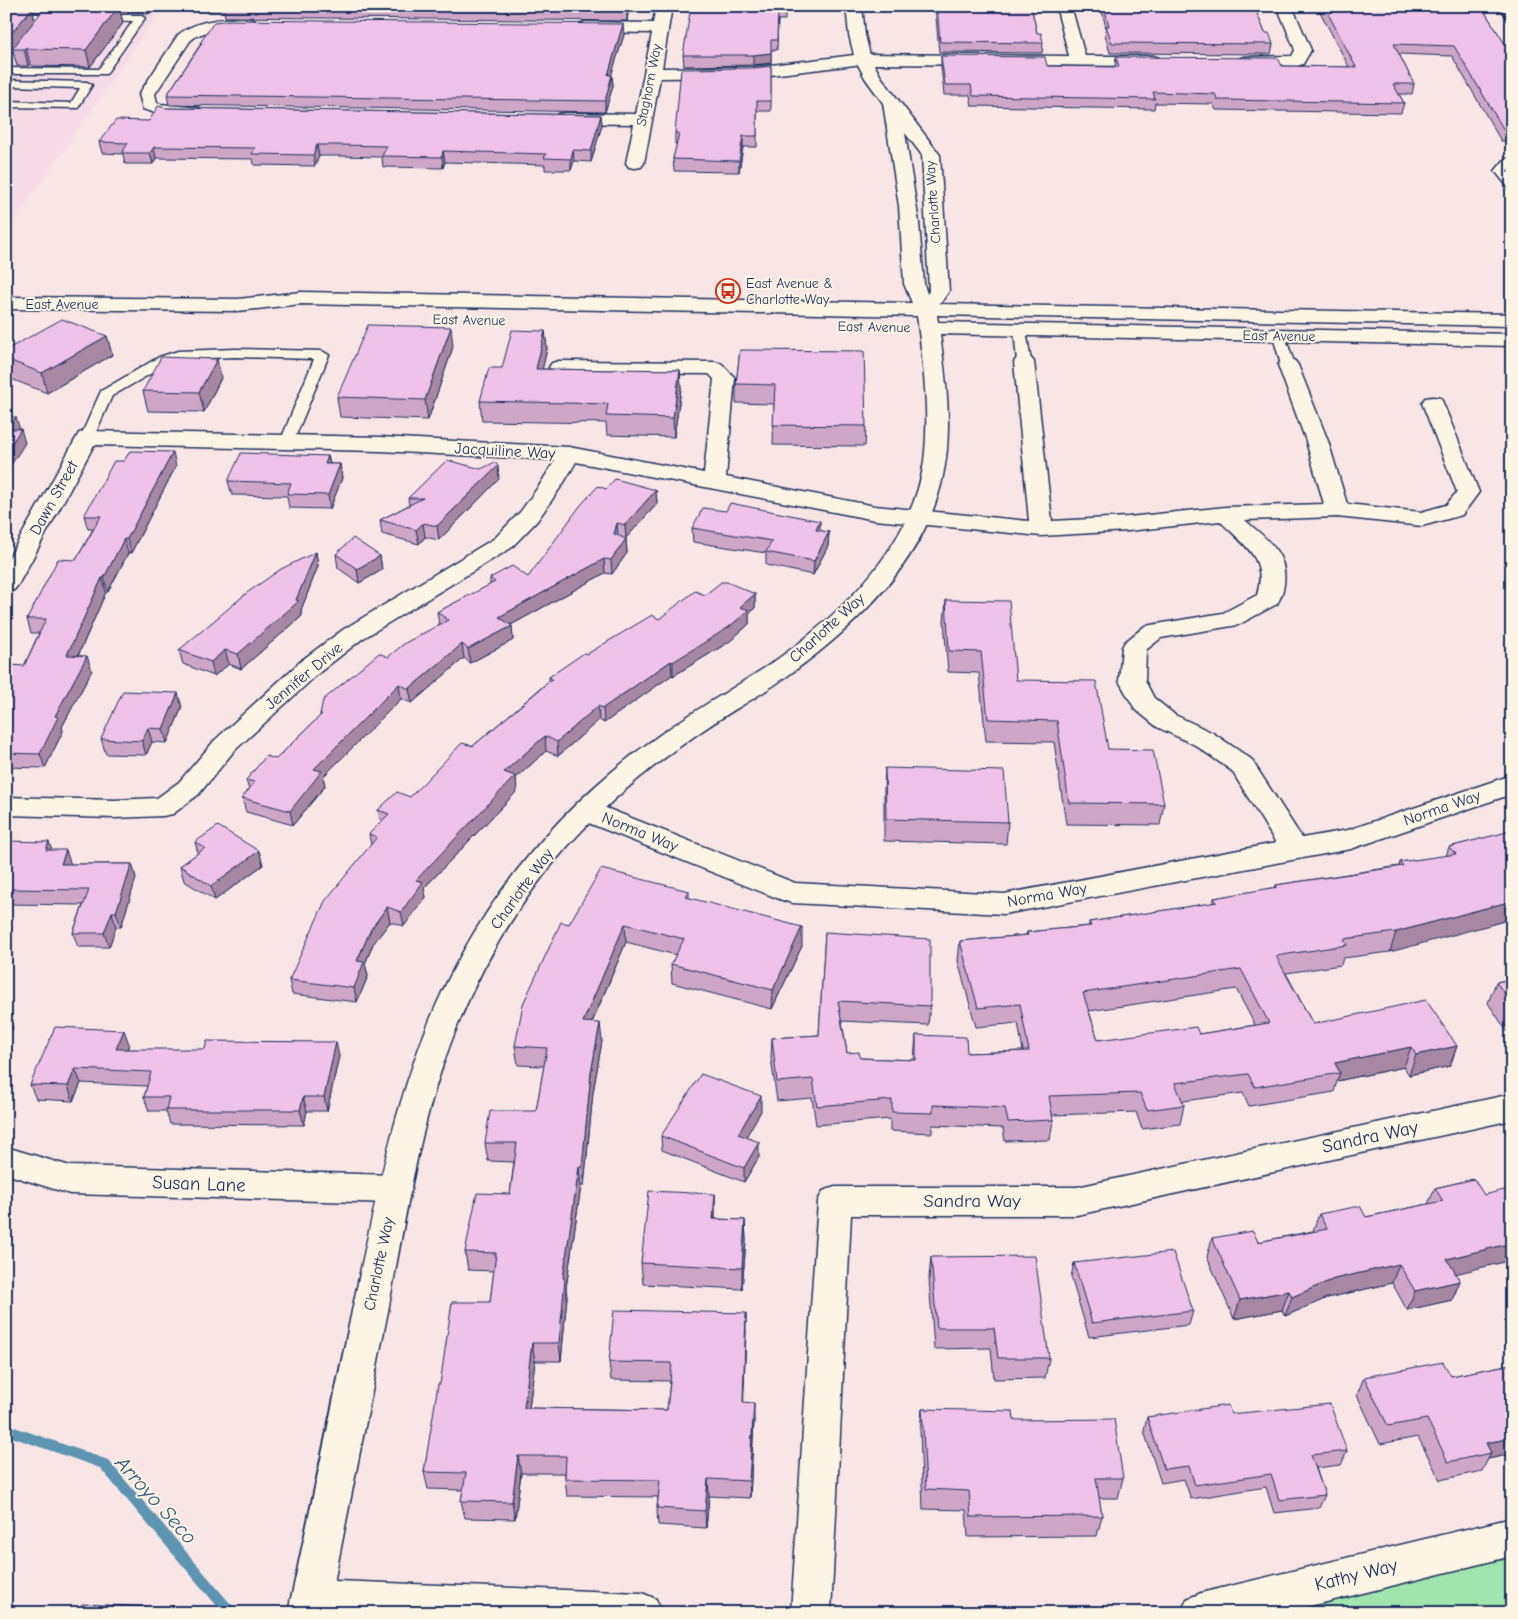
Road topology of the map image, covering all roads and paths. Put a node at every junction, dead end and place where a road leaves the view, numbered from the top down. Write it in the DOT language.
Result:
graph roads {
  1 [pos="664,6"];
  2 [pos="854,6"];
  3 [pos="1063,6"];
  4 [pos="1284,6"];
  5 [pos="1506,6"];
  6 [pos="1512,14"];
  7 [pos="6,17"];
  8 [pos="262,23"];
  9 [pos="570,27"];
  10 [pos="660,28"];
  11 [pos="863,59"];
  12 [pos="1078,60"];
  13 [pos="1167,61"];
  14 [pos="1226,61"];
  15 [pos="8,68"];
  16 [pos="653,73"];
  17 [pos="6,83"];
  18 [pos="891,103"];
  19 [pos="6,104"];
  20 [pos="208,113"];
  21 [pos="544,118"];
  22 [pos="643,119"];
  23 [pos="1512,161"];
  24 [pos="635,163"];
  25 [pos="1512,185"];
  26 [pos="6,303"];
  27 [pos="238,305"];
  28 [pos="296,317"];
  29 [pos="1512,320"];
  30 [pos="922,322"];
  31 [pos="1020,330"];
  32 [pos="1279,336"];
  33 [pos="1512,340"];
  34 [pos="1024,362"];
  35 [pos="1288,365"];
  36 [pos="559,367"];
  37 [pos="1433,403"];
  38 [pos="88,438"];
  39 [pos="286,442"];
  40 [pos="569,454"];
  41 [pos="714,482"];
  42 [pos="1338,510"];
  43 [pos="1226,514"];
  44 [pos="918,516"];
  45 [pos="1041,528"];
  46 [pos="6,585"];
  47 [pos="1512,784"];
  48 [pos="6,806"];
  49 [pos="586,810"];
  50 [pos="1294,849"];
  51 [pos="1512,1107"];
  52 [pos="6,1160"];
  53 [pos="395,1189"];
  54 [pos="1512,1537"];
  55 [pos="309,1606"];
  56 [pos="642,1613"];
  57 [pos="811,1613"];
  58 [pos="1201,1613"];
  1 -- 10 [label="street, Staghorn Way"];
  2 -- 11 [label="street, Charlotte Way"];
  3 -- 12 [label="street"];
  4 -- 14 [label="street"];
  5 -- 6 [label="street"];
  7 -- 15 [label="lane"];
  8 -- 20 [label="street"];
  9 -- 10 [label="street"];
  10 -- 16 [label="street, Staghorn Way"];
  11 -- 12 [label="street"];
  11 -- 16 [label="street"];
  11 -- 18 [label="street, Charlotte Way"];
  12 -- 13 [label="street"];
  16 -- 22 [label="street, Staghorn Way"];
  17 -- 19 [label="lane"];
  18 -- 30 [label="street, Charlotte Way"];
  18 -- 30 [label="street, Charlotte Way"];
  21 -- 22 [label="street"];
  22 -- 24 [label="street, Staghorn Way"];
  23 -- 25 [label="lane"];
  26 -- 27 [label="street, East Avenue"];
  27 -- 28 [label="street, East Avenue"];
  27 -- 30 [label="street, East Avenue"];
  29 -- 30 [label="street, East Avenue"];
  30 -- 31 [label="street, East Avenue"];
  30 -- 44 [label="street, Charlotte Way"];
  31 -- 32 [label="street, East Avenue"];
  31 -- 34 [label="lane"];
  32 -- 33 [label="street, East Avenue"];
  32 -- 35 [label="lane"];
  34 -- 45 [label="street"];
  35 -- 42 [label="street"];
  36 -- 41 [label="street"];
  37 -- 42 [label="street, Jacquiline Way"];
  38 -- 39 [label="street, Jacquiline Way"];
  38 -- 39 [label="lane"];
  38 -- 46 [label="street, Dawn Street"];
  39 -- 40 [label="street, Jacquiline Way"];
  40 -- 41 [label="street, Jacquiline Way"];
  40 -- 48 [label="street, Jennifer Drive"];
  41 -- 44 [label="street, Jacquiline Way"];
  42 -- 43 [label="street, Jacquiline Way"];
  43 -- 45 [label="street, Jacquiline Way"];
  43 -- 50 [label="street"];
  44 -- 45 [label="street, Jacquiline Way"];
  44 -- 49 [label="street, Charlotte Way"];
  47 -- 50 [label="street, Norma Way"];
  49 -- 50 [label="street, Norma Way"];
  49 -- 53 [label="street, Charlotte Way"];
  51 -- 57 [label="street, Sandra Way"];
  52 -- 53 [label="street, Susan Lane"];
  53 -- 55 [label="street, Charlotte Way"];
  54 -- 58 [label="street, Kathy Way"];
  55 -- 56 [label="street"];
}
